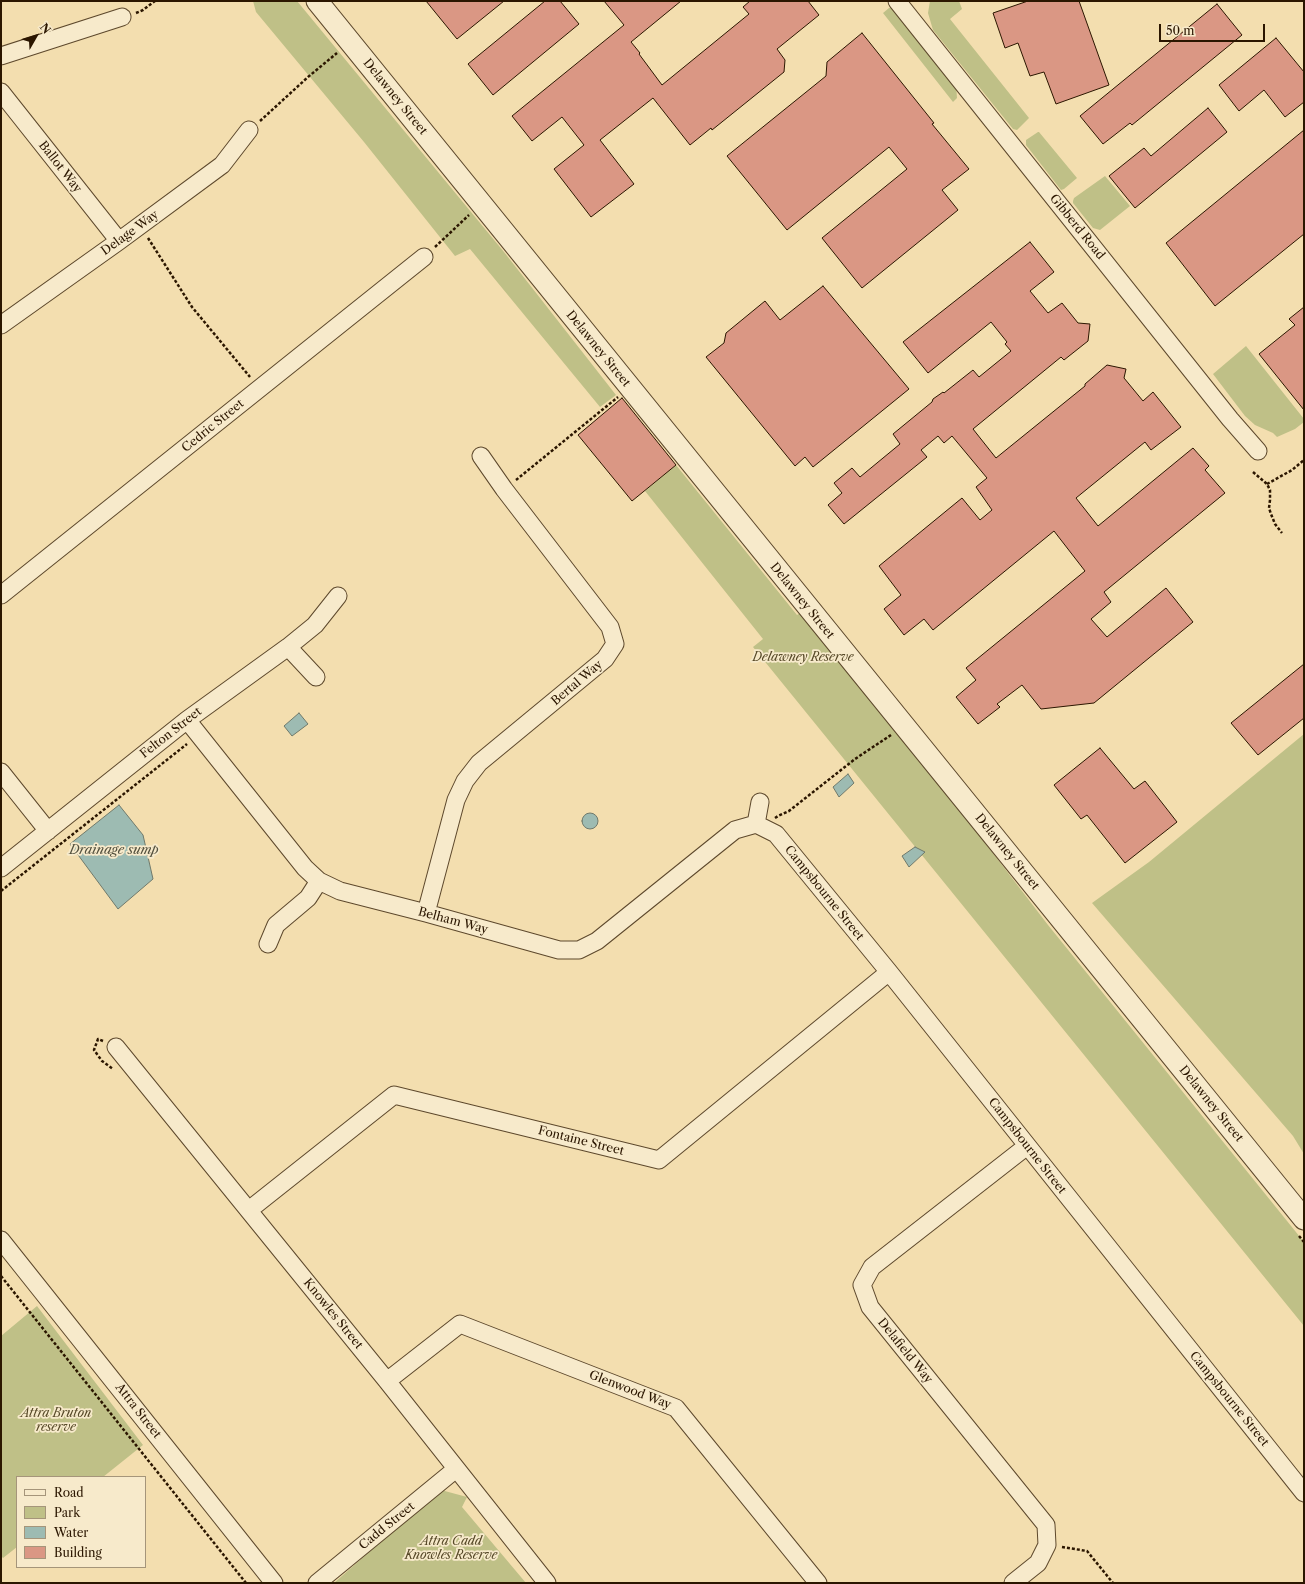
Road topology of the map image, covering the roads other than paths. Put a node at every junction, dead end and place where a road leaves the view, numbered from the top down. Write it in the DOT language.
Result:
graph roads {
  1 [pos="317,1"];
  2 [pos="897,1"];
  3 [pos="122,17"];
  4 [pos="1,56"];
  5 [pos="1,92"];
  6 [pos="249,130"];
  7 [pos="119,241"];
  8 [pos="424,257"];
  9 [pos="1,325"];
  10 [pos="1258,451"];
  11 [pos="481,456"];
  12 [pos="1,595"];
  13 [pos="338,596"];
  14 [pos="288,647"];
  15 [pos="316,677"];
  16 [pos="187,720"];
  17 [pos="1,772"];
  18 [pos="760,802"];
  19 [pos="761,826"];
  20 [pos="48,831"];
  21 [pos="1,868"];
  22 [pos="319,881"];
  23 [pos="426,913"];
  24 [pos="268,944"];
  25 [pos="889,972"];
  26 [pos="116,1047"];
  27 [pos="1027,1146"];
  28 [pos="249,1210"];
  29 [pos="1304,1218"];
  30 [pos="1,1240"];
  31 [pos="387,1381"];
  32 [pos="456,1469"];
  33 [pos="1304,1493"];
  34 [pos="274,1583"];
  35 [pos="317,1583"];
  36 [pos="548,1583"];
  37 [pos="818,1583"];
  38 [pos="1013,1583"];
  1 -- 29 [label="street, Delawney Street"];
  2 -- 10 [label="street, Gibberd Road"];
  3 -- 4 [label="street"];
  5 -- 7 [label="street, Ballot Way"];
  6 -- 7 [label="street, Delage Way"];
  7 -- 9 [label="street, Delage Way"];
  8 -- 12 [label="street, Cedric Street"];
  11 -- 23 [label="street, Bertal Way"];
  13 -- 14 [label="street, Felton Street"];
  14 -- 15 [label="street"];
  14 -- 16 [label="street, Felton Street"];
  16 -- 20 [label="street, Felton Street"];
  16 -- 22 [label="street, Belham Way"];
  17 -- 20 [label="street"];
  18 -- 19 [label="street"];
  19 -- 23 [label="street, Belham Way"];
  19 -- 25 [label="street, Campsbourne Street"];
  20 -- 21 [label="street, Felton Street"];
  22 -- 23 [label="street, Belham Way"];
  22 -- 24 [label="street"];
  25 -- 27 [label="street, Campsbourne Street"];
  25 -- 28 [label="street, Fontaine Street"];
  26 -- 28 [label="street, Knowles Street"];
  27 -- 33 [label="street, Campsbourne Street"];
  27 -- 38 [label="street, Delafield Way"];
  28 -- 31 [label="street, Knowles Street"];
  30 -- 34 [label="street, Attra Street"];
  31 -- 32 [label="street, Knowles Street"];
  31 -- 37 [label="street, Glenwood Way"];
  32 -- 35 [label="street, Cadd Street"];
  32 -- 36 [label="street, Knowles Street"];
}
